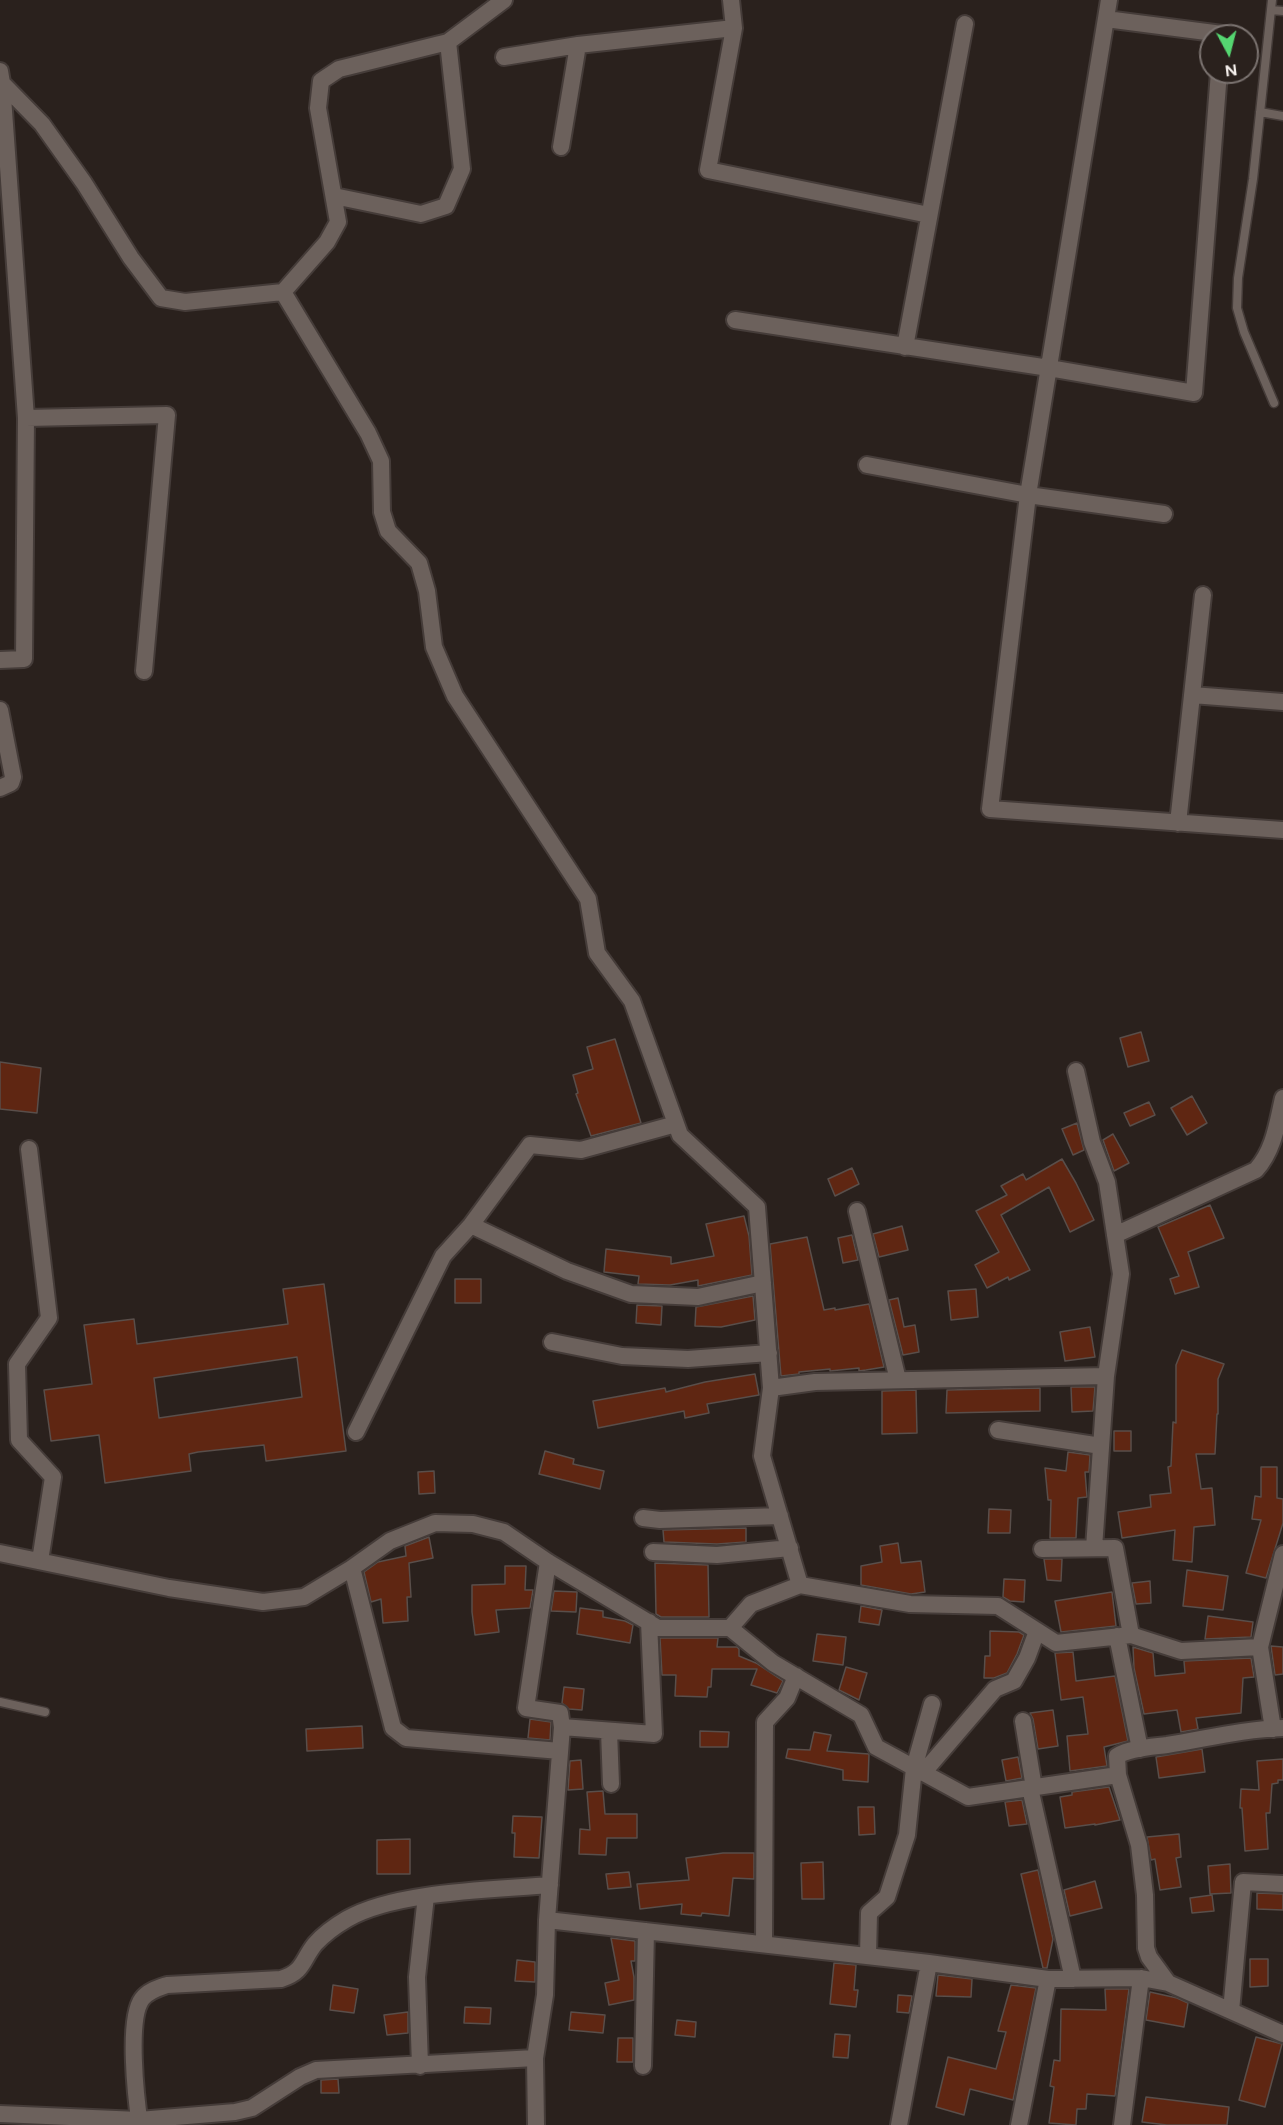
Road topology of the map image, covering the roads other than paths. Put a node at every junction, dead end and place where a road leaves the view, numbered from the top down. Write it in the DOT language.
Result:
graph roads {
  1 [pos="504,0"];
  2 [pos="731,0"];
  3 [pos="1109,0"];
  4 [pos="1271,5"];
  5 [pos="1283,11"];
  6 [pos="1106,19"];
  7 [pos="965,24"];
  8 [pos="734,28"];
  9 [pos="1199,31"];
  10 [pos="448,42"];
  11 [pos="578,45"];
  12 [pos="504,57"];
  13 [pos="1,77"];
  14 [pos="1218,84"];
  15 [pos="1260,112"];
  16 [pos="1283,116"];
  17 [pos="561,147"];
  18 [pos="334,196"];
  19 [pos="929,215"];
  20 [pos="283,292"];
  21 [pos="735,320"];
  22 [pos="905,347"];
  23 [pos="1049,368"];
  24 [pos="1274,403"];
  25 [pos="26,418"];
  26 [pos="867,465"];
  27 [pos="1028,495"];
  28 [pos="1164,514"];
  29 [pos="1203,595"];
  30 [pos="0,660"];
  31 [pos="144,671"];
  32 [pos="1192,695"];
  33 [pos="1283,702"];
  34 [pos="0,710"];
  35 [pos="0,788"];
  36 [pos="1178,823"];
  37 [pos="1283,830"];
  38 [pos="1076,1071"];
  39 [pos="1283,1098"];
  40 [pos="676,1124"];
  41 [pos="29,1149"];
  42 [pos="857,1211"];
  43 [pos="471,1225"];
  44 [pos="1115,1235"];
  45 [pos="763,1282"];
  46 [pos="552,1342"];
  47 [pos="769,1353"];
  48 [pos="1106,1376"];
  49 [pos="898,1380"];
  50 [pos="771,1388"];
  51 [pos="998,1430"];
  52 [pos="356,1432"];
  53 [pos="1101,1446"];
  54 [pos="780,1516"];
  55 [pos="644,1518"];
  56 [pos="790,1548"];
  57 [pos="1094,1548"];
  58 [pos="1042,1549"];
  59 [pos="653,1552"];
  60 [pos="0,1553"];
  61 [pos="1283,1554"];
  62 [pos="40,1561"];
  63 [pos="548,1562"];
  64 [pos="352,1568"];
  65 [pos="800,1585"];
  66 [pos="649,1622"];
  67 [pos="730,1628"];
  68 [pos="1036,1631"];
  69 [pos="1124,1636"];
  70 [pos="1260,1647"];
  71 [pos="796,1676"];
  72 [pos="0,1702"];
  73 [pos="932,1704"];
  74 [pos="45,1712"];
  75 [pos="1023,1721"];
  76 [pos="562,1727"];
  77 [pos="1278,1729"];
  78 [pos="609,1731"];
  79 [pos="1140,1749"];
  80 [pos="560,1751"];
  81 [pos="919,1770"];
  82 [pos="1118,1775"];
  83 [pos="610,1784"];
  84 [pos="1032,1788"];
  85 [pos="1283,1884"];
  86 [pos="550,1885"];
  87 [pos="426,1896"];
  88 [pos="547,1920"];
  89 [pos="646,1931"];
  90 [pos="764,1944"];
  91 [pos="868,1956"];
  92 [pos="929,1963"];
  93 [pos="1072,1978"];
  94 [pos="1141,1978"];
  95 [pos="1048,1979"];
  96 [pos="1168,1983"];
  97 [pos="1231,2011"];
  98 [pos="1283,2034"];
  99 [pos="535,2058"];
  100 [pos="420,2066"];
  101 [pos="643,2066"];
  102 [pos="9,2118"];
  103 [pos="139,2123"];
  104 [pos="536,2125"];
  105 [pos="899,2125"];
  106 [pos="1019,2125"];
  107 [pos="1122,2125"];
  1 -- 10 [label="street"];
  2 -- 8 [label="street"];
  3 -- 6 [label="street"];
  4 -- 5 [label="lane"];
  4 -- 15 [label="lane"];
  6 -- 9 [label="street"];
  6 -- 23 [label="street"];
  7 -- 19 [label="street"];
  8 -- 11 [label="street"];
  8 -- 19 [label="street"];
  10 -- 18 [label="street"];
  10 -- 18 [label="street"];
  11 -- 12 [label="street"];
  11 -- 17 [label="street"];
  13 -- 20 [label="street"];
  13 -- 25 [label="street"];
  14 -- 23 [label="street"];
  15 -- 16 [label="lane"];
  15 -- 24 [label="lane"];
  18 -- 20 [label="street"];
  19 -- 22 [label="street"];
  20 -- 40 [label="street"];
  21 -- 22 [label="street"];
  22 -- 23 [label="street"];
  23 -- 27 [label="street"];
  25 -- 30 [label="street"];
  25 -- 31 [label="street"];
  26 -- 27 [label="street"];
  27 -- 28 [label="street"];
  27 -- 36 [label="street"];
  29 -- 32 [label="street"];
  32 -- 33 [label="street"];
  32 -- 36 [label="street"];
  34 -- 35 [label="street"];
  36 -- 37 [label="street"];
  38 -- 44 [label="street"];
  39 -- 44 [label="street"];
  40 -- 43 [label="street"];
  40 -- 45 [label="street"];
  41 -- 62 [label="street"];
  42 -- 49 [label="street"];
  43 -- 45 [label="street"];
  43 -- 52 [label="street"];
  44 -- 48 [label="street"];
  45 -- 47 [label="street"];
  46 -- 47 [label="street"];
  47 -- 50 [label="street"];
  48 -- 49 [label="street"];
  48 -- 53 [label="street"];
  49 -- 50 [label="street"];
  50 -- 54 [label="street"];
  51 -- 53 [label="street"];
  53 -- 57 [label="street"];
  54 -- 55 [label="street"];
  54 -- 56 [label="street"];
  56 -- 59 [label="street"];
  56 -- 65 [label="street"];
  57 -- 58 [label="street"];
  57 -- 69 [label="street"];
  60 -- 62 [label="street"];
  61 -- 70 [label="street"];
  62 -- 64 [label="street"];
  63 -- 64 [label="street"];
  63 -- 66 [label="street"];
  63 -- 76 [label="street"];
  64 -- 80 [label="street"];
  65 -- 67 [label="street"];
  65 -- 68 [label="street"];
  66 -- 67 [label="street"];
  66 -- 78 [label="street"];
  67 -- 71 [label="street"];
  68 -- 69 [label="street"];
  68 -- 81 [label="street"];
  69 -- 70 [label="street"];
  69 -- 79 [label="street"];
  70 -- 77 [label="street"];
  71 -- 81 [label="street"];
  71 -- 90 [label="street"];
  72 -- 74 [label="lane"];
  73 -- 81 [label="street"];
  75 -- 84 [label="street"];
  76 -- 78 [label="street"];
  76 -- 80 [label="street"];
  77 -- 79 [label="street"];
  78 -- 83 [label="street"];
  79 -- 82 [label="street"];
  80 -- 86 [label="street"];
  81 -- 84 [label="street"];
  81 -- 91 [label="street"];
  82 -- 84 [label="street"];
  82 -- 96 [label="street"];
  84 -- 93 [label="street"];
  85 -- 97 [label="street"];
  86 -- 87 [label="street"];
  86 -- 88 [label="street"];
  87 -- 100 [label="street"];
  87 -- 103 [label="street"];
  88 -- 89 [label="street"];
  88 -- 99 [label="street"];
  89 -- 90 [label="street"];
  89 -- 101 [label="street"];
  90 -- 91 [label="street"];
  91 -- 92 [label="street"];
  92 -- 95 [label="street"];
  92 -- 105 [label="street"];
  93 -- 94 [label="street"];
  93 -- 95 [label="street"];
  94 -- 96 [label="street"];
  94 -- 107 [label="street"];
  95 -- 106 [label="street"];
  96 -- 97 [label="street"];
  97 -- 98 [label="street"];
  99 -- 100 [label="street"];
  99 -- 104 [label="street"];
  100 -- 103 [label="street"];
  102 -- 103 [label="street"];
}
